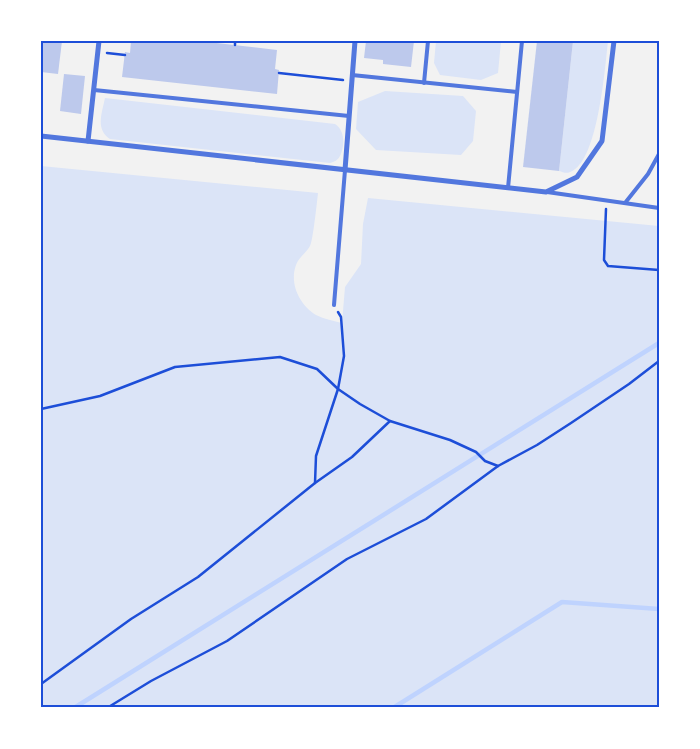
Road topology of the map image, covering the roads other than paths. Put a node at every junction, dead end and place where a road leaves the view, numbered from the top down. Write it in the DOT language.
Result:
graph roads {
  1 [pos="99,41"];
  2 [pos="355,41"];
  3 [pos="428,41"];
  4 [pos="522,41"];
  5 [pos="614,41"];
  6 [pos="352,78"];
  7 [pos="424,83"];
  8 [pos="94,90"];
  9 [pos="517,92"];
  10 [pos="349,116"];
  11 [pos="41,136"];
  12 [pos="88,141"];
  13 [pos="659,154"];
  14 [pos="345,170"];
  15 [pos="508,188"];
  16 [pos="546,192"];
  17 [pos="625,203"];
  18 [pos="659,208"];
  19 [pos="334,305"];
  1 -- 8 [label="street"];
  2 -- 6 [label="street"];
  3 -- 7 [label="lane"];
  4 -- 9 [label="lane"];
  5 -- 16 [label="street"];
  6 -- 7 [label="lane"];
  6 -- 10 [label="street"];
  7 -- 9 [label="lane"];
  8 -- 10 [label="lane"];
  8 -- 12 [label="street"];
  9 -- 15 [label="lane"];
  10 -- 14 [label="street"];
  11 -- 12 [label="street"];
  12 -- 14 [label="street"];
  13 -- 17 [label="lane"];
  14 -- 15 [label="street"];
  14 -- 19 [label="lane"];
  15 -- 16 [label="street"];
  16 -- 17 [label="lane"];
  17 -- 18 [label="lane"];
}
